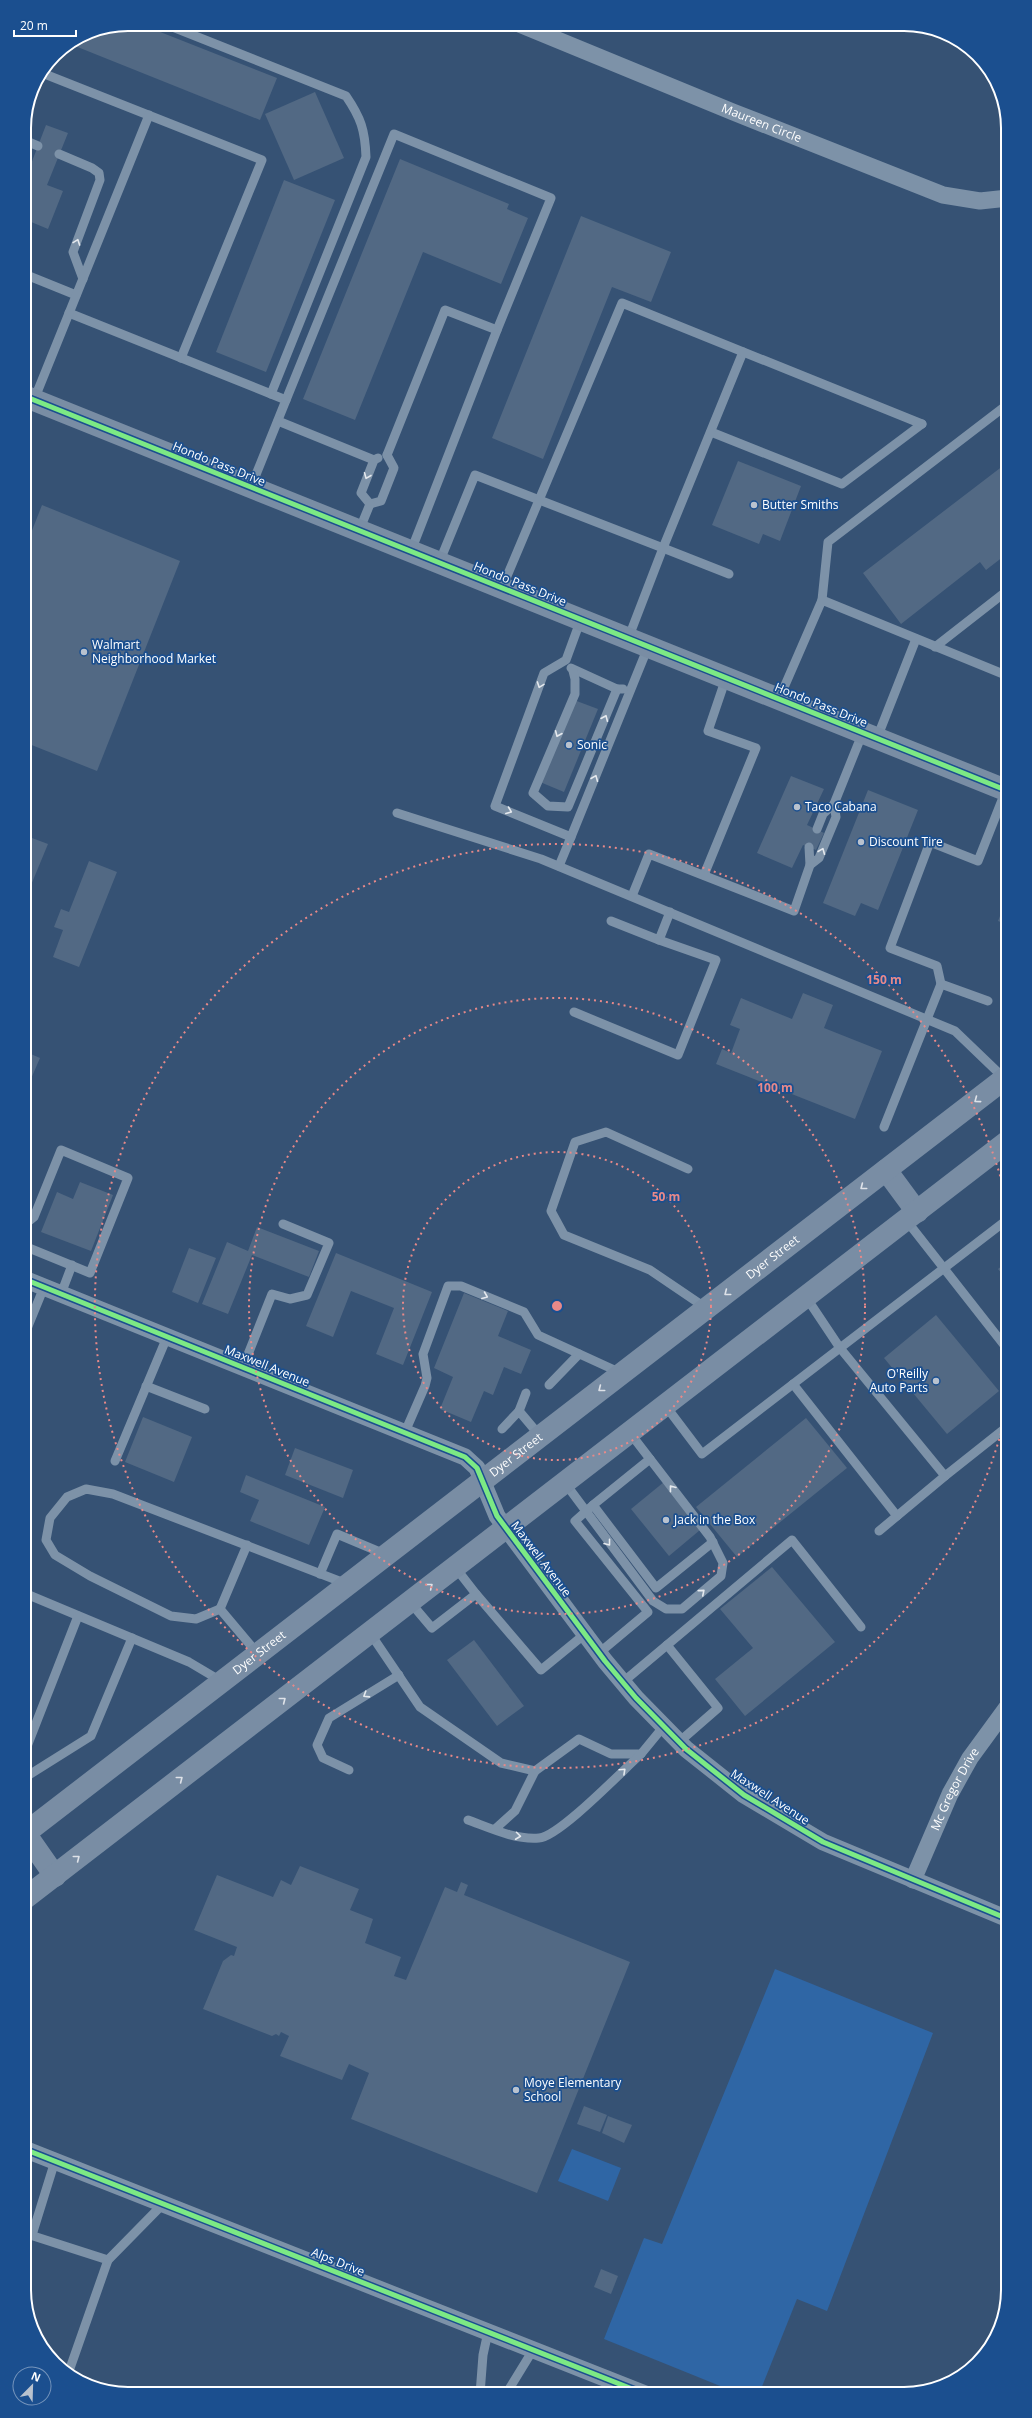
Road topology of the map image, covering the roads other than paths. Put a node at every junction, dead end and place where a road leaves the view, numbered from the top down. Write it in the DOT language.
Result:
graph roads {
  1 [pos="183,31"];
  2 [pos="536,31"];
  3 [pos="47,75"];
  4 [pos="149,115"];
  5 [pos="31,143"];
  6 [pos="38,146"];
  7 [pos="59,154"];
  8 [pos="1001,198"];
  9 [pos="31,277"];
  10 [pos="83,279"];
  11 [pos="76,295"];
  12 [pos="69,313"];
  13 [pos="497,330"];
  14 [pos="743,352"];
  15 [pos="181,358"];
  16 [pos="31,394"];
  17 [pos="271,394"];
  18 [pos="31,399"];
  19 [pos="286,400"];
  20 [pos="1001,409"];
  21 [pos="278,421"];
  22 [pos="711,432"];
  23 [pos="387,456"];
  24 [pos="374,460"];
  25 [pos="251,488"];
  26 [pos="541,499"];
  27 [pos="370,504"];
  28 [pos="359,531"];
  29 [pos="663,548"];
  30 [pos="411,552"];
  31 [pos="438,563"];
  32 [pos="729,574"];
  33 [pos="502,588"];
  34 [pos="1001,595"];
  35 [pos="822,600"];
  36 [pos="581,619"];
  37 [pos="628,639"];
  38 [pos="916,639"];
  39 [pos="648,647"];
  40 [pos="935,647"];
  41 [pos="566,660"];
  42 [pos="573,671"];
  43 [pos="1001,673"];
  44 [pos="726,678"];
  45 [pos="617,689"];
  46 [pos="631,689"];
  47 [pos="779,699"];
  48 [pos="870,735"];
  49 [pos="1001,789"];
  50 [pos="834,804"];
  51 [pos="1001,805"];
  52 [pos="397,813"];
  53 [pos="817,829"];
  54 [pos="571,837"];
  55 [pos="809,847"];
  56 [pos="810,865"];
  57 [pos="559,866"];
  58 [pos="704,875"];
  59 [pos="632,896"];
  60 [pos="670,912"];
  61 [pos="611,920"];
  62 [pos="658,940"];
  63 [pos="941,984"];
  64 [pos="988,1001"];
  65 [pos="574,1012"];
  66 [pos="927,1019"];
  67 [pos="1001,1073"];
  68 [pos="1001,1081"];
  69 [pos="884,1127"];
  70 [pos="1001,1147"];
  71 [pos="688,1169"];
  72 [pos="886,1170"];
  73 [pos="912,1216"];
  74 [pos="31,1219"];
  75 [pos="284,1224"];
  76 [pos="1001,1225"];
  77 [pos="31,1249"];
  78 [pos="72,1265"];
  79 [pos="944,1268"];
  80 [pos="31,1282"];
  81 [pos="44,1287"];
  82 [pos="61,1294"];
  83 [pos="806,1297"];
  84 [pos="707,1308"];
  85 [pos="31,1319"];
  86 [pos="167,1337"];
  87 [pos="1001,1341"];
  88 [pos="840,1348"];
  89 [pos="579,1354"];
  90 [pos="243,1367"];
  91 [pos="622,1373"];
  92 [pos="549,1384"];
  93 [pos="793,1384"];
  94 [pos="146,1386"];
  95 [pos="526,1393"];
  96 [pos="665,1405"];
  97 [pos="205,1409"];
  98 [pos="519,1411"];
  99 [pos="502,1429"];
  100 [pos="405,1432"];
  101 [pos="1001,1432"];
  102 [pos="630,1433"];
  103 [pos="540,1436"];
  104 [pos="650,1459"];
  105 [pos="115,1461"];
  106 [pos="945,1476"];
  107 [pos="484,1480"];
  108 [pos="564,1483"];
  109 [pos="593,1505"];
  110 [pos="585,1512"];
  111 [pos="897,1516"];
  112 [pos="505,1528"];
  113 [pos="879,1530"];
  114 [pos="713,1542"];
  115 [pos="247,1545"];
  116 [pos="386,1555"];
  117 [pos="455,1567"];
  118 [pos="320,1574"];
  119 [pos="348,1584"];
  120 [pos="476,1594"];
  121 [pos="31,1596"];
  122 [pos="410,1602"];
  123 [pos="220,1609"];
  124 [pos="78,1616"];
  125 [pos="861,1627"];
  126 [pos="370,1633"];
  127 [pos="585,1634"];
  128 [pos="132,1638"];
  129 [pos="667,1644"];
  130 [pos="599,1653"];
  131 [pos="258,1654"];
  132 [pos="399,1675"];
  133 [pos="222,1682"];
  134 [pos="623,1682"];
  135 [pos="1001,1716"];
  136 [pos="664,1726"];
  137 [pos="31,1736"];
  138 [pos="679,1742"];
  139 [pos="641,1754"];
  140 [pos="349,1770"];
  141 [pos="535,1771"];
  142 [pos="31,1774"];
  143 [pos="468,1820"];
  144 [pos="31,1823"];
  145 [pos="495,1829"];
  146 [pos="31,1833"];
  147 [pos="55,1876"];
  148 [pos="913,1880"];
  149 [pos="31,1894"];
  150 [pos="1001,1916"];
  151 [pos="31,2152"];
  152 [pos="55,2161"];
  153 [pos="163,2204"];
  154 [pos="31,2226"];
  155 [pos="31,2235"];
  156 [pos="108,2260"];
  157 [pos="488,2332"];
  158 [pos="533,2350"];
  159 [pos="70,2368"];
  160 [pos="481,2387"];
  161 [pos="510,2387"];
  162 [pos="627,2387"];
  1 -- 17 [label="lane"];
  2 -- 8 [label="street, Maureen Circle"];
  3 -- 4 [label="lane"];
  4 -- 10 [label="lane"];
  4 -- 15 [label="lane"];
  5 -- 6 [label="lane"];
  10 -- 7 [label="lane, one-way"];
  9 -- 11 [label="lane"];
  10 -- 11 [label="lane"];
  11 -- 12 [label="lane"];
  12 -- 15 [label="lane"];
  12 -- 16 [label="lane"];
  13 -- 19 [label="lane"];
  13 -- 23 [label="lane"];
  13 -- 30 [label="lane"];
  14 -- 22 [label="lane"];
  14 -- 22 [label="lane"];
  14 -- 26 [label="lane"];
  15 -- 17 [label="lane"];
  17 -- 19 [label="lane"];
  18 -- 25 [label="main road, Hondo Pass Drive"];
  19 -- 21 [label="lane"];
  20 -- 35 [label="lane"];
  21 -- 24 [label="lane"];
  21 -- 25 [label="lane"];
  22 -- 29 [label="lane"];
  23 -- 24 [label="lane"];
  23 -- 27 [label="lane"];
  24 -- 27 [label="lane, one-way"];
  25 -- 28 [label="main road, Hondo Pass Drive"];
  26 -- 29 [label="lane"];
  26 -- 31 [label="lane"];
  26 -- 33 [label="lane"];
  27 -- 28 [label="lane"];
  28 -- 30 [label="main road, Hondo Pass Drive"];
  29 -- 32 [label="lane"];
  29 -- 37 [label="lane"];
  30 -- 31 [label="main road, Hondo Pass Drive"];
  31 -- 33 [label="main road, Hondo Pass Drive"];
  33 -- 36 [label="main road, Hondo Pass Drive"];
  34 -- 40 [label="lane"];
  35 -- 38 [label="lane"];
  35 -- 47 [label="lane"];
  36 -- 37 [label="main road, Hondo Pass Drive"];
  36 -- 41 [label="lane"];
  37 -- 39 [label="main road, Hondo Pass Drive"];
  38 -- 40 [label="lane"];
  38 -- 48 [label="lane"];
  39 -- 44 [label="main road, Hondo Pass Drive"];
  39 -- 46 [label="lane"];
  40 -- 43 [label="lane"];
  41 -- 42 [label="lane"];
  41 -- 54 [label="lane, one-way"];
  42 -- 45 [label="lane"];
  42 -- 45 [label="lane, one-way"];
  44 -- 47 [label="main road, Hondo Pass Drive"];
  44 -- 58 [label="lane"];
  45 -- 46 [label="lane"];
  54 -- 46 [label="lane, one-way"];
  47 -- 48 [label="main road, Hondo Pass Drive"];
  48 -- 49 [label="main road, Hondo Pass Drive"];
  48 -- 50 [label="lane"];
  50 -- 53 [label="lane"];
  56 -- 50 [label="lane, one-way"];
  51 -- 63 [label="lane"];
  52 -- 57 [label="lane"];
  54 -- 57 [label="lane"];
  55 -- 56 [label="lane"];
  56 -- 58 [label="lane"];
  57 -- 59 [label="lane"];
  58 -- 59 [label="lane"];
  59 -- 60 [label="lane"];
  60 -- 62 [label="lane"];
  60 -- 66 [label="lane"];
  61 -- 62 [label="lane"];
  62 -- 65 [label="lane"];
  63 -- 64 [label="lane"];
  63 -- 66 [label="lane"];
  66 -- 67 [label="lane"];
  66 -- 69 [label="lane"];
  68 -- 72 [label="main road, Dyer Street, one-way"];
  70 -- 73 [label="main road"];
  71 -- 84 [label="lane"];
  72 -- 73 [label="main road"];
  72 -- 84 [label="main road, Dyer Street, one-way"];
  73 -- 79 [label="lane"];
  73 -- 83 [label="main road"];
  74 -- 78 [label="lane"];
  75 -- 90 [label="lane"];
  76 -- 79 [label="lane"];
  77 -- 78 [label="lane"];
  78 -- 82 [label="lane"];
  79 -- 87 [label="lane"];
  79 -- 88 [label="lane"];
  80 -- 81 [label="street, Maxwell Avenue"];
  81 -- 82 [label="street, Maxwell Avenue"];
  81 -- 85 [label="lane"];
  82 -- 86 [label="street, Maxwell Avenue"];
  83 -- 88 [label="lane"];
  83 -- 96 [label="main road"];
  84 -- 91 [label="main road, Dyer Street"];
  86 -- 90 [label="street, Maxwell Avenue"];
  86 -- 94 [label="lane"];
  88 -- 93 [label="lane"];
  88 -- 106 [label="lane"];
  89 -- 91 [label="lane"];
  89 -- 92 [label="lane"];
  100 -- 89 [label="lane, one-way"];
  90 -- 100 [label="street, Maxwell Avenue"];
  91 -- 103 [label="main road, Dyer Street, one-way"];
  93 -- 96 [label="lane"];
  93 -- 111 [label="lane"];
  94 -- 97 [label="lane"];
  94 -- 105 [label="lane"];
  95 -- 98 [label="lane"];
  96 -- 102 [label="main road"];
  98 -- 99 [label="lane"];
  98 -- 103 [label="lane"];
  100 -- 107 [label="street, Maxwell Avenue"];
  101 -- 106 [label="lane"];
  102 -- 104 [label="lane"];
  102 -- 108 [label="main road"];
  103 -- 107 [label="main road, Dyer Street"];
  104 -- 109 [label="lane"];
  114 -- 104 [label="lane, one-way"];
  106 -- 111 [label="lane"];
  107 -- 112 [label="street, Maxwell Avenue"];
  107 -- 116 [label="main road, Dyer Street"];
  108 -- 110 [label="lane"];
  108 -- 112 [label="main road"];
  109 -- 110 [label="lane"];
  109 -- 114 [label="lane"];
  110 -- 114 [label="lane, one-way"];
  110 -- 130 [label="lane"];
  111 -- 113 [label="lane"];
  112 -- 117 [label="main road"];
  112 -- 127 [label="street, Maxwell Avenue"];
  115 -- 118 [label="lane"];
  115 -- 123 [label="lane"];
  115 -- 123 [label="lane"];
  116 -- 118 [label="lane"];
  116 -- 119 [label="main road, Dyer Street"];
  117 -- 120 [label="lane"];
  122 -- 117 [label="main road, one-way"];
  118 -- 119 [label="lane"];
  119 -- 131 [label="main road, Dyer Street"];
  120 -- 122 [label="lane"];
  120 -- 127 [label="lane"];
  121 -- 124 [label="lane"];
  122 -- 126 [label="main road"];
  123 -- 131 [label="lane"];
  124 -- 128 [label="lane"];
  124 -- 137 [label="lane"];
  125 -- 129 [label="lane"];
  126 -- 132 [label="lane"];
  147 -- 126 [label="main road, one-way"];
  127 -- 130 [label="street, Maxwell Avenue"];
  128 -- 133 [label="lane"];
  128 -- 142 [label="lane"];
  129 -- 134 [label="lane"];
  129 -- 138 [label="lane"];
  130 -- 134 [label="street, Maxwell Avenue"];
  131 -- 133 [label="main road, Dyer Street"];
  132 -- 140 [label="lane, one-way"];
  132 -- 141 [label="lane"];
  133 -- 144 [label="main road, Dyer Street"];
  134 -- 136 [label="street, Maxwell Avenue"];
  135 -- 148 [label="street, Mc Gregor Drive"];
  136 -- 138 [label="street, Maxwell Avenue"];
  136 -- 139 [label="lane"];
  138 -- 148 [label="street, Maxwell Avenue"];
  139 -- 141 [label="lane"];
  145 -- 139 [label="lane, one-way"];
  141 -- 145 [label="lane"];
  143 -- 145 [label="lane"];
  146 -- 147 [label="main road"];
  147 -- 149 [label="main road"];
  148 -- 150 [label="street, Maxwell Avenue"];
  151 -- 152 [label="street, Alps Drive"];
  152 -- 153 [label="street, Alps Drive"];
  152 -- 154 [label="lane"];
  153 -- 156 [label="lane"];
  153 -- 157 [label="street, Alps Drive"];
  155 -- 156 [label="lane"];
  156 -- 159 [label="lane"];
  157 -- 158 [label="street, Alps Drive"];
  157 -- 160 [label="lane"];
  158 -- 161 [label="lane"];
  158 -- 162 [label="street, Alps Drive"];
}
